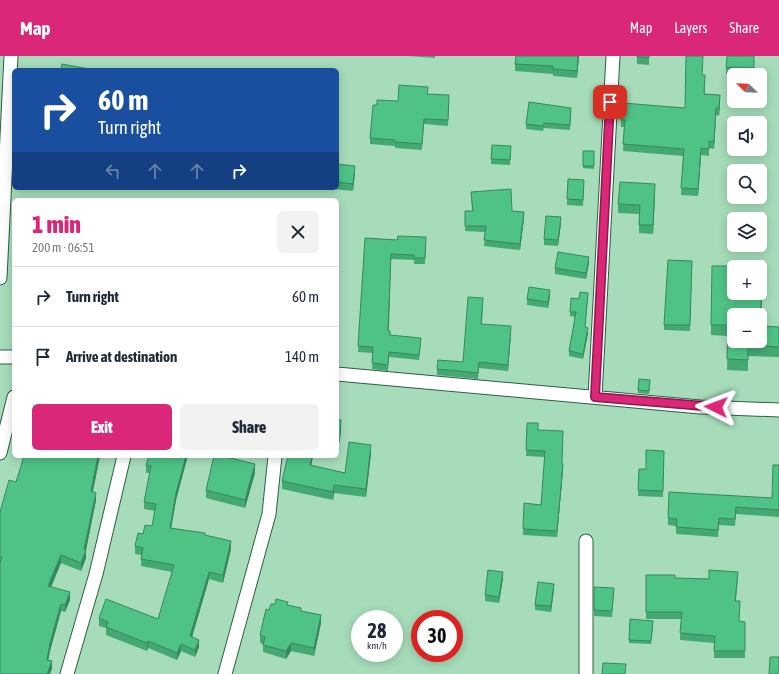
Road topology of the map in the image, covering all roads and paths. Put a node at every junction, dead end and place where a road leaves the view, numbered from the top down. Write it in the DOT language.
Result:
graph roads {
  1 [pos="10,56"];
  2 [pos="613,56"];
  3 [pos="0,278"];
  4 [pos="12,357"];
  5 [pos="0,358"];
  6 [pos="339,374"];
  7 [pos="595,397"];
  8 [pos="12,405"];
  9 [pos="779,410"];
  10 [pos="0,453"];
  11 [pos="124,458"];
  12 [pos="275,458"];
  13 [pos="586,541"];
  14 [pos="67,674"];
  15 [pos="225,674"];
  16 [pos="586,674"];
  1 -- 3 [label="street"];
  2 -- 7 [label="street"];
  4 -- 5 [label="street"];
  6 -- 7 [label="street"];
  7 -- 9 [label="street"];
  8 -- 10 [label="street"];
  11 -- 14 [label="street"];
  12 -- 15 [label="street"];
  13 -- 16 [label="street"];
}
